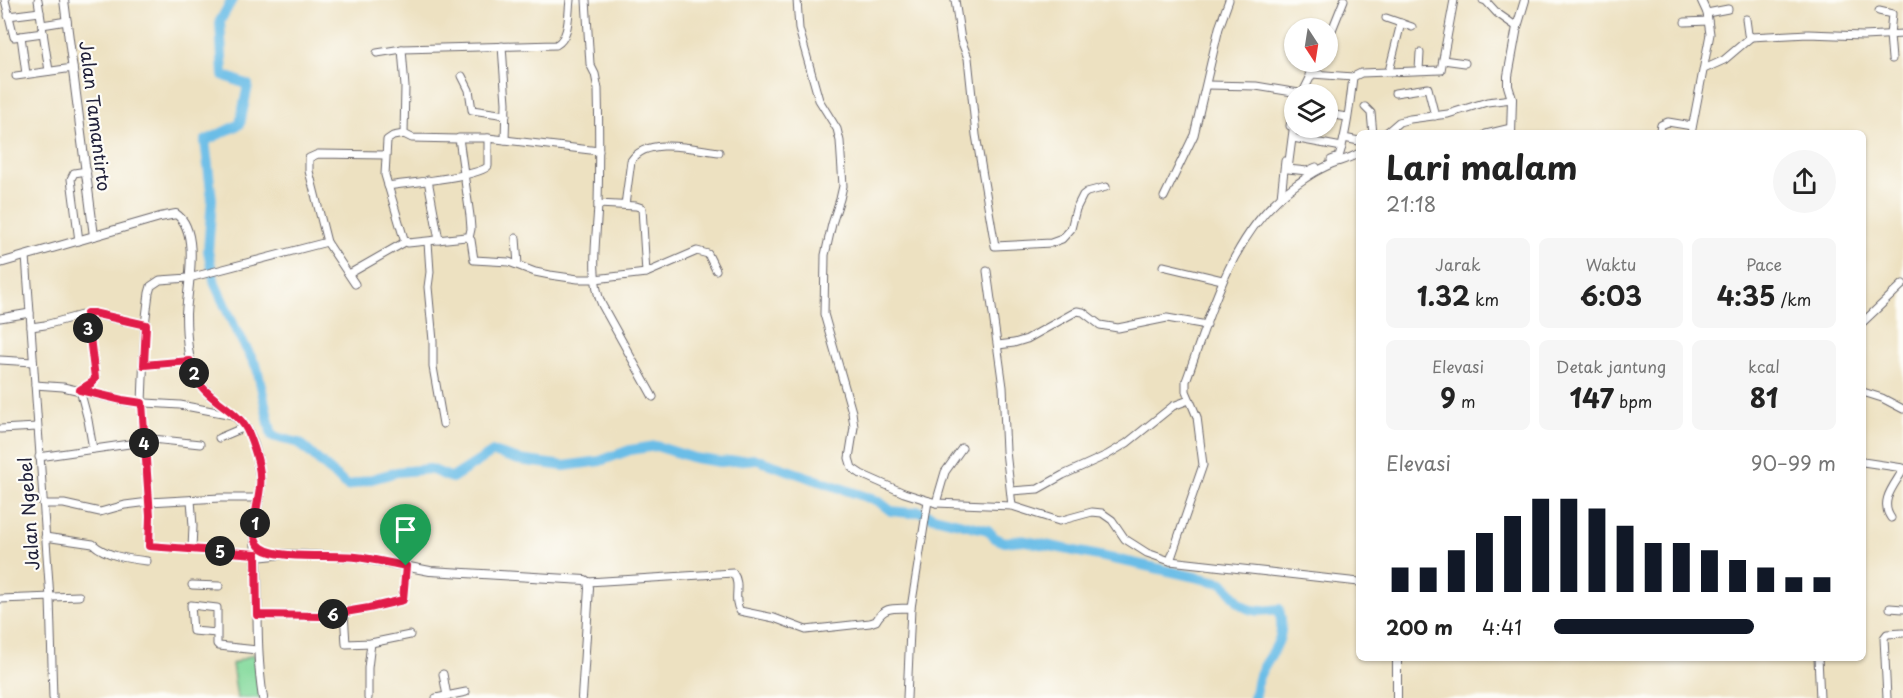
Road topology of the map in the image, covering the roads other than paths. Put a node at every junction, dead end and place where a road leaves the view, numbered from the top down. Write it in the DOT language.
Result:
graph roads {
  1 [pos="5,0"];
  2 [pos="38,0"];
  3 [pos="64,0"];
  4 [pos="570,0"];
  5 [pos="585,0"];
  6 [pos="797,0"];
  7 [pos="955,0"];
  8 [pos="1229,0"];
  9 [pos="1344,0"];
  10 [pos="1454,0"];
  11 [pos="1483,0"];
  12 [pos="1525,0"];
  13 [pos="1701,0"];
  14 [pos="1728,9"];
  15 [pos="1879,11"];
  16 [pos="40,12"];
  17 [pos="8,16"];
  18 [pos="1708,17"];
  19 [pos="1337,18"];
  20 [pos="1386,18"];
  21 [pos="1746,19"];
  22 [pos="67,21"];
  23 [pos="1685,22"];
  24 [pos="1401,23"];
  25 [pos="1412,27"];
  26 [pos="1517,27"];
  27 [pos="42,29"];
  28 [pos="1890,34"];
  29 [pos="1903,34"];
  30 [pos="21,36"];
  31 [pos="1750,38"];
  32 [pos="502,46"];
  33 [pos="402,49"];
  34 [pos="377,52"];
  35 [pos="1420,53"];
  36 [pos="1892,59"];
  37 [pos="1443,60"];
  38 [pos="1465,63"];
  39 [pos="73,68"];
  40 [pos="1704,69"];
  41 [pos="1419,70"];
  42 [pos="49,71"];
  43 [pos="1389,71"];
  44 [pos="26,74"];
  45 [pos="16,76"];
  46 [pos="462,76"];
  47 [pos="1353,77"];
  48 [pos="1306,84"];
  49 [pos="1207,85"];
  50 [pos="1284,91"];
  51 [pos="1395,93"];
  52 [pos="1512,99"];
  53 [pos="1365,107"];
  54 [pos="506,115"];
  55 [pos="1338,116"];
  56 [pos="1435,116"];
  57 [pos="1347,117"];
  58 [pos="1373,130"];
  59 [pos="1390,130"];
  60 [pos="1511,130"];
  61 [pos="1660,130"];
  62 [pos="1691,130"];
  63 [pos="404,134"];
  64 [pos="488,138"];
  65 [pos="1288,138"];
  66 [pos="1293,138"];
  67 [pos="1344,138"];
  68 [pos="458,139"];
  69 [pos="505,140"];
  70 [pos="1356,140"];
  71 [pos="1342,147"];
  72 [pos="599,151"];
  73 [pos="719,152"];
  74 [pos="385,154"];
  75 [pos="1356,154"];
  76 [pos="87,171"];
  77 [pos="464,175"];
  78 [pos="428,180"];
  79 [pos="388,186"];
  80 [pos="1106,187"];
  81 [pos="1164,197"];
  82 [pos="1281,197"];
  83 [pos="598,204"];
  84 [pos="625,205"];
  85 [pos="94,236"];
  86 [pos="469,238"];
  87 [pos="516,238"];
  88 [pos="439,240"];
  89 [pos="79,241"];
  90 [pos="327,242"];
  91 [pos="405,242"];
  92 [pos="428,242"];
  93 [pos="26,256"];
  94 [pos="0,263"];
  95 [pos="518,265"];
  96 [pos="1163,266"];
  97 [pos="716,270"];
  98 [pos="987,271"];
  99 [pos="646,273"];
  100 [pos="349,274"];
  101 [pos="189,278"];
  102 [pos="595,279"];
  103 [pos="1222,280"];
  104 [pos="355,284"];
  105 [pos="1903,284"];
  106 [pos="30,313"];
  107 [pos="87,313"];
  108 [pos="0,318"];
  109 [pos="1866,319"];
  110 [pos="146,325"];
  111 [pos="1207,325"];
  112 [pos="31,327"];
  113 [pos="998,345"];
  114 [pos="0,360"];
  115 [pos="190,361"];
  116 [pos="33,362"];
  117 [pos="144,365"];
  118 [pos="35,385"];
  119 [pos="80,390"];
  120 [pos="1866,393"];
  121 [pos="653,397"];
  122 [pos="1190,400"];
  123 [pos="142,403"];
  124 [pos="1903,409"];
  125 [pos="233,415"];
  126 [pos="443,424"];
  127 [pos="37,427"];
  128 [pos="245,427"];
  129 [pos="0,429"];
  130 [pos="219,438"];
  131 [pos="143,440"];
  132 [pos="200,444"];
  133 [pos="962,448"];
  134 [pos="93,449"];
  135 [pos="39,457"];
  136 [pos="1866,463"];
  137 [pos="1903,469"];
  138 [pos="1011,491"];
  139 [pos="258,498"];
  140 [pos="191,500"];
  141 [pos="149,502"];
  142 [pos="932,502"];
  143 [pos="43,504"];
  144 [pos="1012,506"];
  145 [pos="1891,518"];
  146 [pos="45,537"];
  147 [pos="256,542"];
  148 [pos="192,549"];
  149 [pos="285,554"];
  150 [pos="256,555"];
  151 [pos="147,561"];
  152 [pos="1170,561"];
  153 [pos="406,566"];
  154 [pos="588,582"];
  155 [pos="1356,582"];
  156 [pos="192,585"];
  157 [pos="219,586"];
  158 [pos="79,596"];
  159 [pos="50,598"];
  160 [pos="0,599"];
  161 [pos="911,608"];
  162 [pos="1890,608"];
  163 [pos="1903,609"];
  164 [pos="344,612"];
  165 [pos="257,615"];
  166 [pos="217,633"];
  167 [pos="1903,633"];
  168 [pos="410,635"];
  169 [pos="370,643"];
  170 [pos="257,650"];
  171 [pos="1397,661"];
  172 [pos="1818,661"];
  173 [pos="442,675"];
  174 [pos="466,692"];
  175 [pos="449,697"];
  176 [pos="53,698"];
  177 [pos="263,698"];
  178 [pos="368,698"];
  179 [pos="436,698"];
  180 [pos="582,698"];
  181 [pos="907,698"];
  182 [pos="1397,698"];
  183 [pos="1820,698"];
  184 [pos="1887,698"];
  1 -- 17 [label="street"];
  2 -- 16 [label="street"];
  3 -- 22 [label="street, Jalan Tamantirto"];
  4 -- 32 [label="street"];
  5 -- 72 [label="street"];
  6 -- 142 [label="street"];
  7 -- 80 [label="street"];
  8 -- 49 [label="street"];
  9 -- 19 [label="street"];
  10 -- 37 [label="street"];
  11 -- 26 [label="street"];
  12 -- 26 [label="street"];
  13 -- 18 [label="street"];
  14 -- 18 [label="street"];
  15 -- 28 [label="street"];
  16 -- 17 [label="street"];
  16 -- 27 [label="street"];
  17 -- 30 [label="street"];
  18 -- 23 [label="street"];
  18 -- 40 [label="street"];
  20 -- 24 [label="street"];
  21 -- 31 [label="street"];
  22 -- 27 [label="street"];
  22 -- 39 [label="street, Jalan Tamantirto"];
  24 -- 25 [label="street"];
  24 -- 43 [label="street"];
  26 -- 52 [label="street"];
  27 -- 30 [label="street"];
  27 -- 42 [label="street"];
  28 -- 29 [label="street"];
  28 -- 31 [label="street"];
  28 -- 36 [label="street"];
  30 -- 44 [label="street"];
  31 -- 40 [label="street"];
  32 -- 33 [label="street"];
  32 -- 54 [label="street"];
  33 -- 34 [label="street"];
  33 -- 63 [label="street"];
  35 -- 41 [label="street"];
  37 -- 38 [label="street"];
  37 -- 41 [label="street"];
  39 -- 42 [label="street"];
  39 -- 76 [label="street, Jalan Tamantirto"];
  40 -- 62 [label="street"];
  41 -- 43 [label="street"];
  42 -- 44 [label="street"];
  43 -- 47 [label="street"];
  44 -- 45 [label="street"];
  46 -- 54 [label="street"];
  47 -- 48 [label="street"];
  47 -- 57 [label="street"];
  49 -- 50 [label="street"];
  49 -- 81 [label="street"];
  51 -- 56 [label="street"];
  52 -- 56 [label="street"];
  52 -- 60 [label="street"];
  53 -- 58 [label="street"];
  54 -- 69 [label="street"];
  55 -- 57 [label="street"];
  56 -- 59 [label="street"];
  57 -- 67 [label="street"];
  61 -- 62 [label="street"];
  63 -- 68 [label="street"];
  63 -- 74 [label="street"];
  64 -- 68 [label="street"];
  64 -- 69 [label="street"];
  64 -- 77 [label="street"];
  65 -- 82 [label="street"];
  66 -- 71 [label="street"];
  66 -- 71 [label="street"];
  67 -- 70 [label="street"];
  67 -- 71 [label="street"];
  68 -- 77 [label="street"];
  69 -- 72 [label="street"];
  72 -- 83 [label="street"];
  73 -- 84 [label="street"];
  74 -- 79 [label="street"];
  74 -- 90 [label="street"];
  75 -- 82 [label="street"];
  76 -- 85 [label="street, Jalan Tamantirto"];
  76 -- 89 [label="street"];
  77 -- 78 [label="street"];
  77 -- 86 [label="street"];
  78 -- 79 [label="street"];
  78 -- 88 [label="street"];
  79 -- 91 [label="street"];
  82 -- 103 [label="street"];
  83 -- 84 [label="street"];
  83 -- 102 [label="street"];
  84 -- 99 [label="street"];
  85 -- 89 [label="street"];
  85 -- 101 [label="street"];
  86 -- 88 [label="street"];
  86 -- 95 [label="street"];
  87 -- 95 [label="street"];
  88 -- 92 [label="street"];
  89 -- 93 [label="street"];
  90 -- 100 [label="street"];
  90 -- 101 [label="street"];
  91 -- 92 [label="street"];
  91 -- 100 [label="street"];
  92 -- 126 [label="street"];
  93 -- 94 [label="street"];
  93 -- 106 [label="street, Jalan Ngebel"];
  95 -- 102 [label="street"];
  96 -- 103 [label="street"];
  97 -- 99 [label="street"];
  98 -- 113 [label="street"];
  99 -- 102 [label="street"];
  100 -- 104 [label="street"];
  101 -- 110 [label="street"];
  101 -- 115 [label="street"];
  102 -- 121 [label="street"];
  103 -- 111 [label="street"];
  105 -- 109 [label="street"];
  106 -- 108 [label="street"];
  106 -- 112 [label="street, Jalan Ngebel"];
  107 -- 110 [label="street"];
  107 -- 112 [label="street"];
  107 -- 119 [label="street"];
  110 -- 117 [label="street"];
  111 -- 113 [label="street"];
  111 -- 122 [label="street"];
  112 -- 116 [label="street, Jalan Ngebel"];
  113 -- 138 [label="street"];
  114 -- 116 [label="street"];
  115 -- 117 [label="street"];
  115 -- 125 [label="street"];
  116 -- 118 [label="street, Jalan Ngebel"];
  117 -- 123 [label="street"];
  118 -- 119 [label="street"];
  118 -- 127 [label="street, Jalan Ngebel"];
  119 -- 123 [label="street"];
  119 -- 134 [label="street"];
  120 -- 124 [label="street"];
  122 -- 138 [label="street"];
  122 -- 152 [label="street"];
  123 -- 125 [label="street"];
  123 -- 131 [label="street"];
  125 -- 128 [label="street"];
  127 -- 129 [label="street"];
  127 -- 135 [label="street, Jalan Ngebel"];
  128 -- 130 [label="street"];
  128 -- 139 [label="street"];
  131 -- 132 [label="street"];
  131 -- 134 [label="street"];
  131 -- 141 [label="street"];
  133 -- 142 [label="street"];
  134 -- 135 [label="street"];
  135 -- 143 [label="street, Jalan Ngebel"];
  136 -- 137 [label="street"];
  137 -- 145 [label="street"];
  138 -- 144 [label="street"];
  139 -- 140 [label="street"];
  139 -- 147 [label="street"];
  140 -- 141 [label="street"];
  140 -- 148 [label="street"];
  141 -- 143 [label="street"];
  141 -- 148 [label="street"];
  142 -- 144 [label="street"];
  142 -- 161 [label="street"];
  143 -- 146 [label="street, Jalan Ngebel"];
  144 -- 152 [label="street"];
  146 -- 151 [label="street"];
  146 -- 159 [label="street, Jalan Ngebel"];
  147 -- 149 [label="street"];
  147 -- 150 [label="street"];
  148 -- 150 [label="street"];
  149 -- 150 [label="street"];
  149 -- 153 [label="street"];
  150 -- 165 [label="street"];
  152 -- 155 [label="street"];
  153 -- 154 [label="street"];
  153 -- 164 [label="street"];
  154 -- 161 [label="street"];
  154 -- 180 [label="street"];
  156 -- 157 [label="street"];
  158 -- 159 [label="street"];
  159 -- 160 [label="street"];
  159 -- 176 [label="street, Jalan Ngebel"];
  161 -- 181 [label="street"];
  162 -- 163 [label="street"];
  164 -- 165 [label="street"];
  164 -- 169 [label="street"];
  165 -- 170 [label="street"];
  166 -- 166 [label="street"];
  166 -- 170 [label="street"];
  167 -- 184 [label="street"];
  168 -- 169 [label="street"];
  169 -- 178 [label="street"];
  170 -- 177 [label="street"];
  171 -- 182 [label="street"];
  172 -- 183 [label="street"];
  173 -- 175 [label="street"];
  174 -- 175 [label="street"];
  175 -- 179 [label="street"];
}
